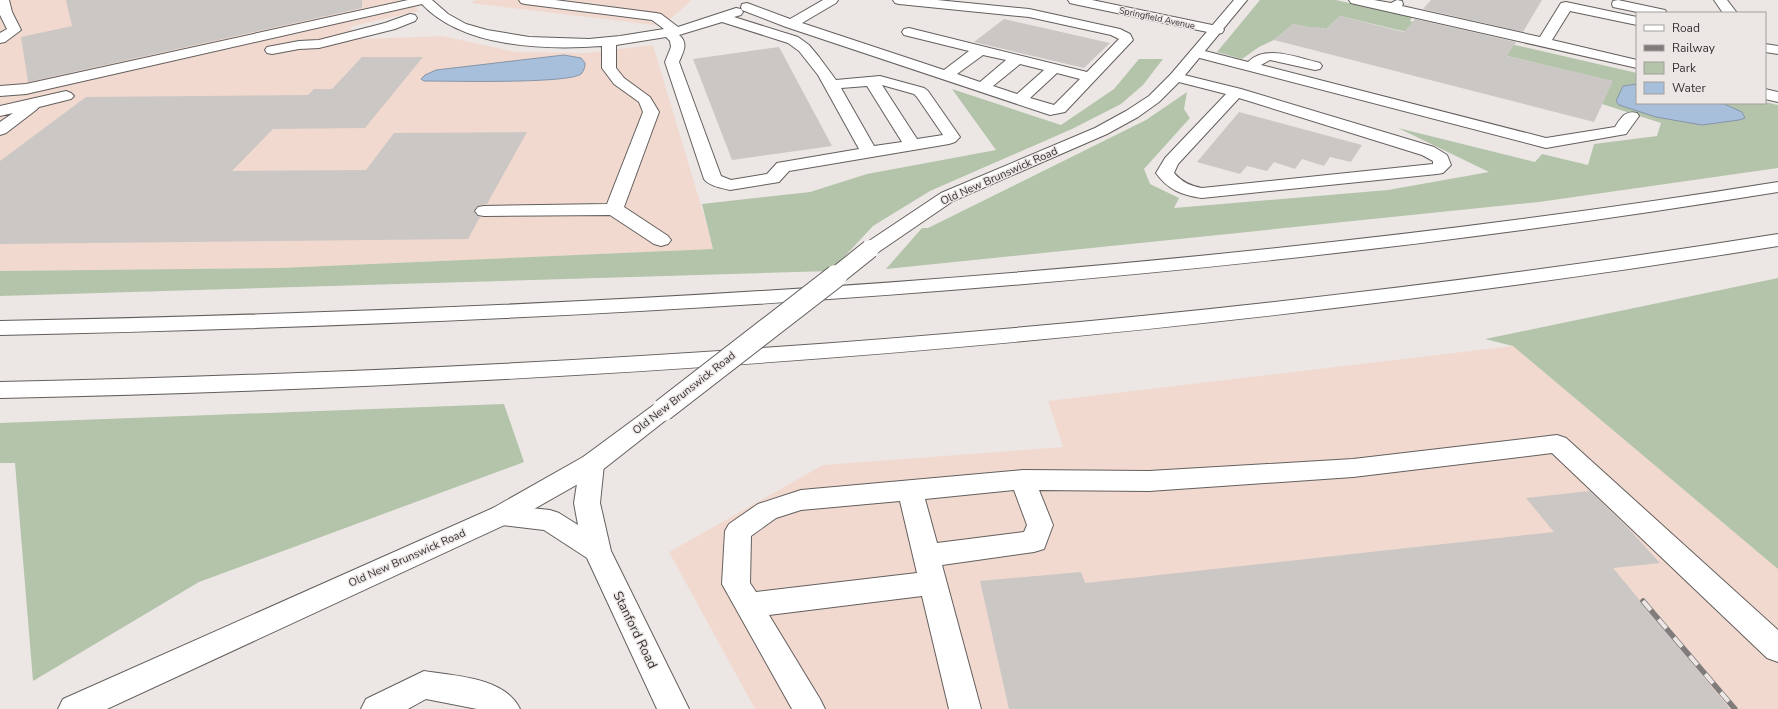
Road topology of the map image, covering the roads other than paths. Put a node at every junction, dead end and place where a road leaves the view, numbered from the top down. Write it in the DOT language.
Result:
graph roads {
  1 [pos="3,0"];
  2 [pos="369,0"];
  3 [pos="425,0"];
  4 [pos="525,0"];
  5 [pos="832,0"];
  6 [pos="899,0"];
  7 [pos="1242,0"];
  8 [pos="1355,0"];
  9 [pos="1401,0"];
  10 [pos="1598,0"];
  11 [pos="1720,0"];
  12 [pos="1081,1"];
  13 [pos="753,3"];
  14 [pos="947,3"];
  15 [pos="1568,3"];
  16 [pos="1385,6"];
  17 [pos="379,11"];
  18 [pos="437,12"];
  19 [pos="1655,12"];
  20 [pos="1729,12"];
  21 [pos="933,14"];
  22 [pos="410,18"];
  23 [pos="723,18"];
  24 [pos="1636,21"];
  25 [pos="921,23"];
  26 [pos="791,24"];
  27 [pos="1217,30"];
  28 [pos="671,32"];
  29 [pos="909,32"];
  30 [pos="0,38"];
  31 [pos="610,41"];
  32 [pos="945,41"];
  33 [pos="305,42"];
  34 [pos="1543,43"];
  35 [pos="1766,48"];
  36 [pos="980,50"];
  37 [pos="1778,50"];
  38 [pos="1197,53"];
  39 [pos="255,54"];
  40 [pos="879,54"];
  41 [pos="1017,59"];
  42 [pos="1636,64"];
  43 [pos="913,65"];
  44 [pos="1314,66"];
  45 [pos="1251,67"];
  46 [pos="1054,68"];
  47 [pos="946,76"];
  48 [pos="1090,77"];
  49 [pos="1176,77"];
  50 [pos="871,80"];
  51 [pos="831,85"];
  52 [pos="982,88"];
  53 [pos="0,91"];
  54 [pos="82,92"];
  55 [pos="1236,92"];
  56 [pos="1766,94"];
  57 [pos="1778,97"];
  58 [pos="1020,100"];
  59 [pos="36,103"];
  60 [pos="0,111"];
  61 [pos="1631,116"];
  62 [pos="0,130"];
  63 [pos="912,145"];
  64 [pos="869,152"];
  65 [pos="1778,187"];
  66 [pos="614,209"];
  67 [pos="484,211"];
  68 [pos="661,240"];
  69 [pos="1778,240"];
  70 [pos="0,328"];
  71 [pos="0,390"];
  72 [pos="592,464"];
  73 [pos="1023,480"];
  74 [pos="910,491"];
  75 [pos="502,515"];
  76 [pos="597,551"];
  77 [pos="926,556"];
  78 [pos="933,583"];
  79 [pos="748,605"];
  80 [pos="1778,649"];
  81 [pos="74,709"];
  82 [pos="377,709"];
  83 [pos="504,709"];
  84 [pos="673,709"];
  85 [pos="809,709"];
  86 [pos="965,709"];
  1 -- 30 [label="main road"];
  2 -- 17 [label="main road"];
  3 -- 17 [label="main road"];
  3 -- 18 [label="main road"];
  4 -- 28 [label="main road"];
  5 -- 26 [label="main road"];
  6 -- 14 [label="main road"];
  7 -- 27 [label="main road, Old New Brunswick Road"];
  8 -- 16 [label="main road"];
  9 -- 16 [label="main road"];
  10 -- 19 [label="main road"];
  11 -- 20 [label="main road"];
  12 -- 27 [label="main road, Springfield Avenue"];
  13 -- 23 [label="main road"];
  13 -- 26 [label="main road"];
  14 -- 21 [label="main road"];
  14 -- 48 [label="main road"];
  15 -- 24 [label="main road"];
  15 -- 34 [label="main road"];
  16 -- 34 [label="main road"];
  17 -- 53 [label="main road"];
  18 -- 22 [label="main road"];
  18 -- 31 [label="main road"];
  22 -- 33 [label="main road"];
  22 -- 33 [label="main road"];
  23 -- 28 [label="main road"];
  23 -- 51 [label="main road"];
  25 -- 29 [label="main road"];
  26 -- 40 [label="main road"];
  27 -- 38 [label="main road, Old New Brunswick Road"];
  28 -- 31 [label="main road"];
  28 -- 64 [label="main road"];
  29 -- 32 [label="main road"];
  29 -- 40 [label="main road"];
  31 -- 66 [label="main road"];
  32 -- 36 [label="main road"];
  32 -- 43 [label="main road"];
  33 -- 39 [label="main road"];
  34 -- 42 [label="main road"];
  35 -- 37 [label="main road"];
  36 -- 41 [label="main road"];
  36 -- 47 [label="main road"];
  38 -- 45 [label="main road"];
  38 -- 49 [label="main road, Old New Brunswick Road"];
  40 -- 43 [label="main road"];
  41 -- 46 [label="main road"];
  41 -- 52 [label="main road"];
  43 -- 47 [label="main road"];
  44 -- 45 [label="main road"];
  45 -- 61 [label="main road"];
  46 -- 48 [label="main road"];
  46 -- 58 [label="main road"];
  47 -- 52 [label="main road"];
  48 -- 58 [label="main road"];
  49 -- 55 [label="main road"];
  49 -- 72 [label="main road, Old New Brunswick Road, bridge"];
  50 -- 51 [label="main road"];
  50 -- 63 [label="main road"];
  50 -- 63 [label="main road"];
  51 -- 64 [label="main road"];
  52 -- 58 [label="main road"];
  54 -- 59 [label="main road"];
  55 -- 55 [label="main road"];
  56 -- 57 [label="main road"];
  59 -- 60 [label="main road"];
  59 -- 62 [label="main road"];
  63 -- 64 [label="main road"];
  65 -- 70 [label="main road"];
  66 -- 67 [label="main road"];
  66 -- 68 [label="main road"];
  69 -- 71 [label="main road"];
  72 -- 75 [label="main road, Old New Brunswick Road"];
  72 -- 76 [label="main road, Stanford Road"];
  73 -- 74 [label="main road"];
  73 -- 77 [label="main road"];
  73 -- 80 [label="main road"];
  74 -- 77 [label="main road"];
  74 -- 79 [label="main road"];
  75 -- 76 [label="main road"];
  75 -- 81 [label="main road, Old New Brunswick Road"];
  76 -- 84 [label="main road, Stanford Road"];
  77 -- 78 [label="main road"];
  78 -- 79 [label="main road"];
  78 -- 86 [label="main road"];
  79 -- 85 [label="main road"];
  82 -- 83 [label="main road"];
}
